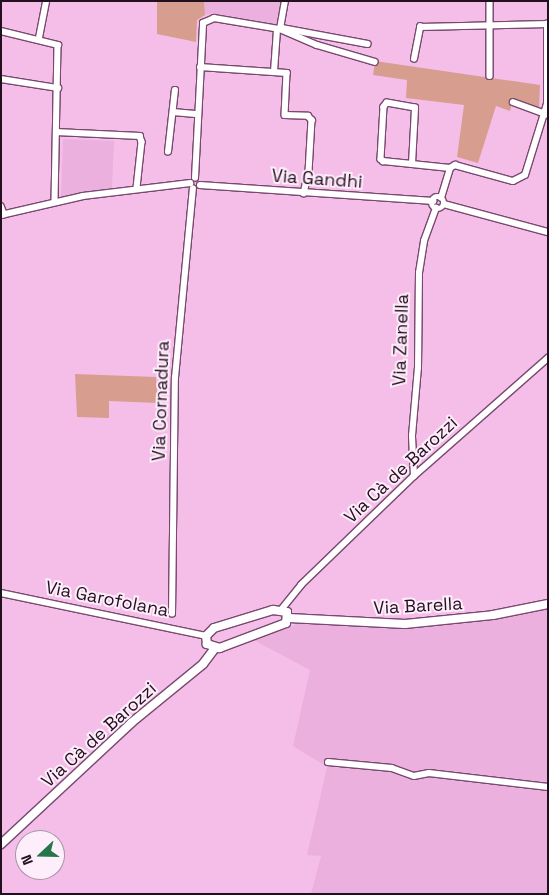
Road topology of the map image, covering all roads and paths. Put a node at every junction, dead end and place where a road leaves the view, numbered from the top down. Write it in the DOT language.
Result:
graph roads {
  1 [pos="46,1"];
  2 [pos="285,1"];
  3 [pos="490,1"];
  4 [pos="548,24"];
  5 [pos="490,26"];
  6 [pos="280,29"];
  7 [pos="1,31"];
  8 [pos="39,38"];
  9 [pos="368,44"];
  10 [pos="414,59"];
  11 [pos="375,62"];
  12 [pos="200,67"];
  13 [pos="274,72"];
  14 [pos="490,76"];
  15 [pos="1,79"];
  16 [pos="58,88"];
  17 [pos="175,90"];
  18 [pos="513,102"];
  19 [pos="173,112"];
  20 [pos="198,114"];
  21 [pos="546,115"];
  22 [pos="56,132"];
  23 [pos="168,152"];
  24 [pos="412,164"];
  25 [pos="450,168"];
  26 [pos="195,178"];
  27 [pos="190,183"];
  28 [pos="200,185"];
  29 [pos="137,188"];
  30 [pos="193,189"];
  31 [pos="304,193"];
  32 [pos="441,198"];
  33 [pos="56,201"];
  34 [pos="433,201"];
  35 [pos="444,204"];
  36 [pos="1,206"];
  37 [pos="436,208"];
  38 [pos="2,214"];
  39 [pos="548,232"];
  40 [pos="548,358"];
  41 [pos="414,476"];
  42 [pos="1,593"];
  43 [pos="548,604"];
  44 [pos="281,610"];
  45 [pos="172,614"];
  46 [pos="288,618"];
  47 [pos="206,636"];
  48 [pos="215,648"];
  49 [pos="328,762"];
  50 [pos="548,787"];
  51 [pos="1,844"];
  1 -- 8 [label="street"];
  2 -- 6 [label="street"];
  3 -- 5 [label="street"];
  4 -- 5 [label="street"];
  4 -- 21 [label="street"];
  5 -- 10 [label="street"];
  5 -- 14 [label="street"];
  6 -- 9 [label="street"];
  6 -- 11 [label="street"];
  6 -- 12 [label="street"];
  6 -- 13 [label="street"];
  7 -- 8 [label="street"];
  8 -- 16 [label="street"];
  12 -- 13 [label="street"];
  12 -- 20 [label="street"];
  13 -- 31 [label="street"];
  15 -- 16 [label="street"];
  16 -- 22 [label="street"];
  17 -- 19 [label="street"];
  18 -- 21 [label="street"];
  19 -- 20 [label="street"];
  19 -- 23 [label="street"];
  20 -- 26 [label="street"];
  21 -- 25 [label="street"];
  22 -- 29 [label="street"];
  22 -- 33 [label="street"];
  24 -- 24 [label="street"];
  24 -- 25 [label="street"];
  25 -- 32 [label="street"];
  26 -- 27 [label="street"];
  26 -- 28 [label="street"];
  27 -- 29 [label="street"];
  27 -- 30 [label="street"];
  28 -- 30 [label="street"];
  28 -- 31 [label="street, Via Gandhi"];
  29 -- 33 [label="street"];
  30 -- 45 [label="street, Via Cornadura"];
  31 -- 34 [label="street, Via Gandhi"];
  32 -- 34 [label="street"];
  32 -- 35 [label="street"];
  33 -- 38 [label="street"];
  34 -- 37 [label="street"];
  35 -- 37 [label="street"];
  35 -- 39 [label="street"];
  36 -- 38 [label="street"];
  37 -- 41 [label="street, Via Zanella"];
  40 -- 41 [label="street, Via Cà de Barozzi"];
  41 -- 44 [label="street, Via Cà de Barozzi"];
  42 -- 47 [label="street, Via Garofolana"];
  43 -- 46 [label="street, Via Barella"];
  44 -- 46 [label="street"];
  44 -- 47 [label="street"];
  46 -- 48 [label="street"];
  47 -- 48 [label="street"];
  48 -- 51 [label="street, Via Cà de Barozzi"];
  49 -- 50 [label="street"];
}
